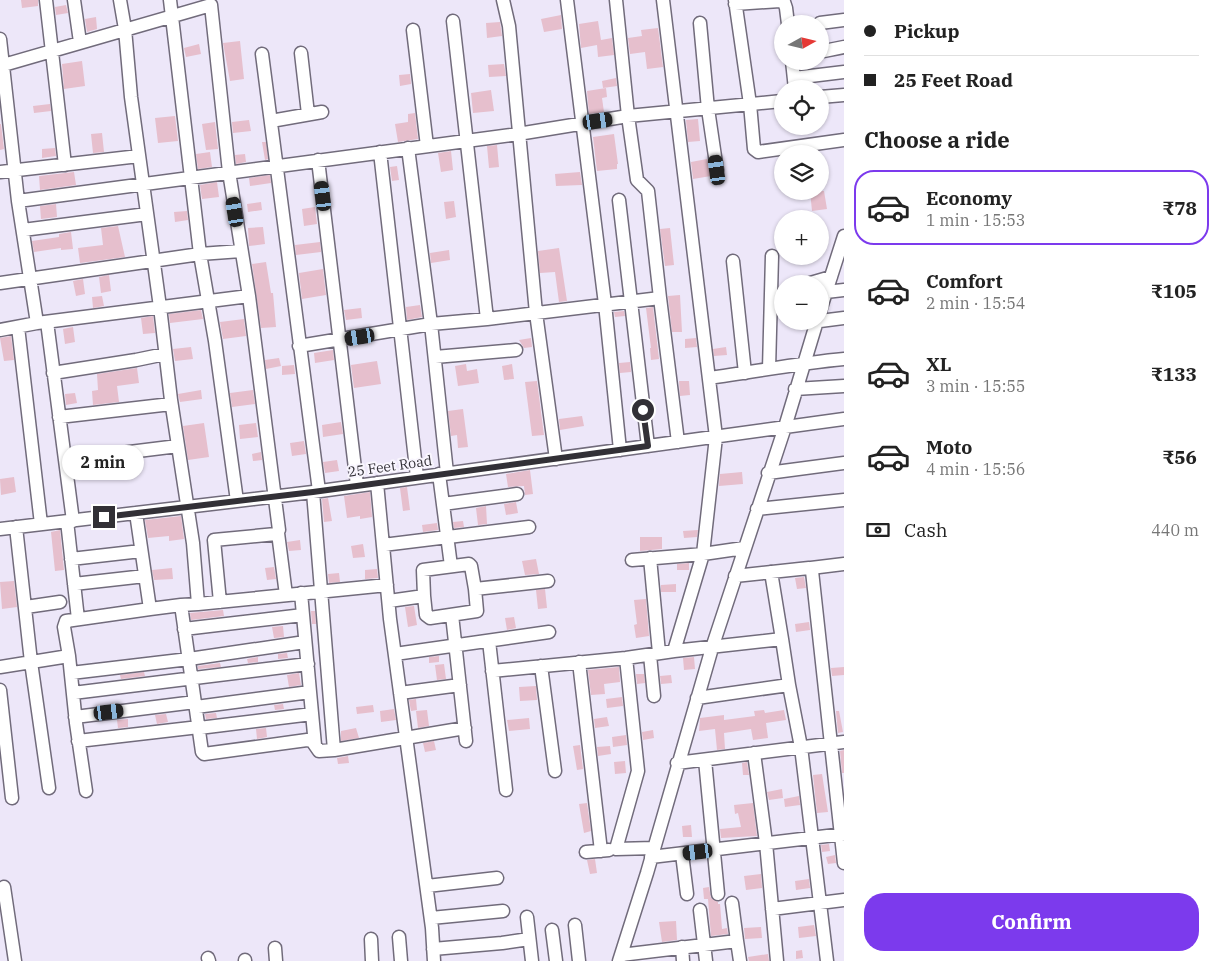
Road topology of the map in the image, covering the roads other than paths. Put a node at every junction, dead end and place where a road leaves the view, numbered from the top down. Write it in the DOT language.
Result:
graph roads {
  1 [pos="46,0"];
  2 [pos="74,0"];
  3 [pos="120,0"];
  4 [pos="170,0"];
  5 [pos="503,0"];
  6 [pos="567,0"];
  7 [pos="616,0"];
  8 [pos="663,0"];
  9 [pos="735,2"];
  10 [pos="210,3"];
  11 [pos="787,15"];
  12 [pos="172,16"];
  13 [pos="844,20"];
  14 [pos="453,21"];
  15 [pos="829,22"];
  16 [pos="700,23"];
  17 [pos="125,29"];
  18 [pos="413,30"];
  19 [pos="0,39"];
  20 [pos="80,42"];
  21 [pos="844,47"];
  22 [pos="53,50"];
  23 [pos="829,50"];
  24 [pos="301,53"];
  25 [pos="262,54"];
  26 [pos="2,65"];
  27 [pos="844,72"];
  28 [pos="808,80"];
  29 [pos="844,95"];
  30 [pos="829,96"];
  31 [pos="774,102"];
  32 [pos="750,104"];
  33 [pos="708,109"];
  34 [pos="677,111"];
  35 [pos="322,112"];
  36 [pos="308,114"];
  37 [pos="628,116"];
  38 [pos="271,121"];
  39 [pos="583,123"];
  40 [pos="518,134"];
  41 [pos="467,140"];
  42 [pos="844,140"];
  43 [pos="427,146"];
  44 [pos="408,148"];
  45 [pos="380,152"];
  46 [pos="139,156"];
  47 [pos="318,160"];
  48 [pos="65,165"];
  49 [pos="278,166"];
  50 [pos="15,170"];
  51 [pos="717,170"];
  52 [pos="0,172"];
  53 [pos="229,172"];
  54 [pos="192,176"];
  55 [pos="143,184"];
  56 [pos="619,200"];
  57 [pos="18,201"];
  58 [pos="147,214"];
  59 [pos="23,230"];
  60 [pos="844,236"];
  61 [pos="241,250"];
  62 [pos="200,254"];
  63 [pos="772,256"];
  64 [pos="154,260"];
  65 [pos="733,261"];
  66 [pos="836,269"];
  67 [pos="775,275"];
  68 [pos="824,275"];
  69 [pos="30,279"];
  70 [pos="0,283"];
  71 [pos="829,285"];
  72 [pos="844,290"];
  73 [pos="829,292"];
  74 [pos="249,296"];
  75 [pos="660,298"];
  76 [pos="208,300"];
  77 [pos="631,302"];
  78 [pos="605,304"];
  79 [pos="160,307"];
  80 [pos="536,313"];
  81 [pos="844,318"];
  82 [pos="487,319"];
  83 [pos="829,320"];
  84 [pos="774,321"];
  85 [pos="42,322"];
  86 [pos="432,324"];
  87 [pos="18,327"];
  88 [pos="0,330"];
  89 [pos="400,330"];
  90 [pos="815,330"];
  91 [pos="341,340"];
  92 [pos="299,346"];
  93 [pos="516,350"];
  94 [pos="166,354"];
  95 [pos="435,357"];
  96 [pos="844,359"];
  97 [pos="804,363"];
  98 [pos="769,369"];
  99 [pos="53,373"];
  100 [pos="746,373"];
  101 [pos="709,378"];
  102 [pos="844,386"];
  103 [pos="795,389"];
  104 [pos="171,404"];
  105 [pos="59,417"];
  106 [pos="844,420"];
  107 [pos="784,428"];
  108 [pos="716,437"];
  109 [pos="678,442"];
  110 [pos="178,446"];
  111 [pos="648,446"];
  112 [pos="620,450"];
  113 [pos="556,459"];
  114 [pos="65,460"];
  115 [pos="844,463"];
  116 [pos="443,473"];
  117 [pos="768,473"];
  118 [pos="417,477"];
  119 [pos="377,482"];
  120 [pos="357,485"];
  121 [pos="316,491"];
  122 [pos="517,494"];
  123 [pos="275,496"];
  124 [pos="844,500"];
  125 [pos="237,501"];
  126 [pos="443,504"];
  127 [pos="189,507"];
  128 [pos="757,510"];
  129 [pos="136,514"];
  130 [pos="70,521"];
  131 [pos="41,524"];
  132 [pos="16,527"];
  133 [pos="529,527"];
  134 [pos="0,529"];
  135 [pos="278,533"];
  136 [pos="447,537"];
  137 [pos="383,545"];
  138 [pos="744,548"];
  139 [pos="141,551"];
  140 [pos="703,554"];
  141 [pos="650,558"];
  142 [pos="71,559"];
  143 [pos="632,560"];
  144 [pos="844,564"];
  145 [pos="451,566"];
  146 [pos="811,568"];
  147 [pos="772,572"];
  148 [pos="145,576"];
  149 [pos="735,576"];
  150 [pos="548,581"];
  151 [pos="74,584"];
  152 [pos="387,585"];
  153 [pos="475,589"];
  154 [pos="320,591"];
  155 [pos="301,593"];
  156 [pos="286,594"];
  157 [pos="424,596"];
  158 [pos="389,601"];
  159 [pos="60,602"];
  160 [pos="220,602"];
  161 [pos="198,604"];
  162 [pos="181,605"];
  163 [pos="26,606"];
  164 [pos="150,609"];
  165 [pos="303,615"];
  166 [pos="452,615"];
  167 [pos="78,619"];
  168 [pos="184,629"];
  169 [pos="550,632"];
  170 [pos="782,639"];
  171 [pos="489,641"];
  172 [pos="305,642"];
  173 [pos="455,646"];
  174 [pos="712,648"];
  175 [pos="674,651"];
  176 [pos="395,654"];
  177 [pos="654,654"];
  178 [pos="69,656"];
  179 [pos="626,658"];
  180 [pos="188,659"];
  181 [pos="31,662"];
  182 [pos="579,662"];
  183 [pos="308,664"];
  184 [pos="541,666"];
  185 [pos="0,668"];
  186 [pos="492,671"];
  187 [pos="71,673"];
  188 [pos="192,679"];
  189 [pos="460,685"];
  190 [pos="789,685"];
  191 [pos="0,690"];
  192 [pos="310,692"];
  193 [pos="400,693"];
  194 [pos="73,694"];
  195 [pos="654,696"];
  196 [pos="697,698"];
  197 [pos="195,704"];
  198 [pos="312,714"];
  199 [pos="75,717"];
  200 [pos="199,727"];
  201 [pos="464,728"];
  202 [pos="406,737"];
  203 [pos="78,741"];
  204 [pos="466,741"];
  205 [pos="844,742"];
  206 [pos="830,744"];
  207 [pos="315,745"];
  208 [pos="801,747"];
  209 [pos="334,750"];
  210 [pos="754,753"];
  211 [pos="705,760"];
  212 [pos="677,763"];
  213 [pos="555,771"];
  214 [pos="49,788"];
  215 [pos="506,790"];
  216 [pos="86,791"];
  217 [pos="12,798"];
  218 [pos="842,834"];
  219 [pos="811,838"];
  220 [pos="766,844"];
  221 [pos="616,850"];
  222 [pos="714,850"];
  223 [pos="601,851"];
  224 [pos="586,852"];
  225 [pos="653,853"];
  226 [pos="682,854"];
  227 [pos="844,864"];
  228 [pos="497,878"];
  229 [pos="426,886"];
  230 [pos="4,887"];
  231 [pos="687,894"];
  232 [pos="718,894"];
  233 [pos="844,900"];
  234 [pos="820,903"];
  235 [pos="732,904"];
  236 [pos="772,909"];
  237 [pos="700,910"];
  238 [pos="503,911"];
  239 [pos="527,917"];
  240 [pos="431,918"];
  241 [pos="574,925"];
  242 [pos="552,930"];
  243 [pos="399,937"];
  244 [pos="371,939"];
  245 [pos="529,939"];
  246 [pos="737,941"];
  247 [pos="704,945"];
  248 [pos="682,948"];
  249 [pos="434,955"];
  250 [pos="653,956"];
  251 [pos="620,958"];
  252 [pos="14,961"];
  253 [pos="372,961"];
  254 [pos="401,961"];
  255 [pos="532,961"];
  256 [pos="556,961"];
  257 [pos="579,961"];
  258 [pos="683,961"];
  259 [pos="706,961"];
  260 [pos="740,961"];
  261 [pos="777,961"];
  262 [pos="827,961"];
  1 -- 22 [label="street"];
  2 -- 20 [label="street"];
  3 -- 17 [label="street"];
  4 -- 12 [label="street"];
  5 -- 40 [label="street"];
  6 -- 39 [label="street"];
  7 -- 37 [label="street"];
  8 -- 34 [label="street"];
  9 -- 11 [label="street"];
  9 -- 32 [label="street"];
  10 -- 12 [label="street"];
  10 -- 53 [label="street"];
  12 -- 17 [label="street"];
  12 -- 54 [label="street"];
  13 -- 15 [label="street"];
  14 -- 41 [label="street"];
  16 -- 33 [label="street"];
  17 -- 20 [label="street"];
  17 -- 46 [label="street"];
  18 -- 43 [label="street"];
  19 -- 26 [label="street"];
  20 -- 22 [label="street"];
  21 -- 23 [label="street"];
  22 -- 26 [label="street"];
  22 -- 48 [label="street"];
  24 -- 36 [label="street"];
  25 -- 38 [label="street"];
  26 -- 50 [label="street"];
  27 -- 28 [label="street"];
  29 -- 30 [label="street"];
  31 -- 32 [label="street"];
  32 -- 33 [label="street"];
  32 -- 42 [label="street"];
  33 -- 34 [label="street"];
  33 -- 51 [label="street"];
  34 -- 37 [label="street"];
  34 -- 101 [label="street"];
  35 -- 36 [label="street"];
  36 -- 38 [label="street"];
  37 -- 39 [label="street"];
  37 -- 75 [label="street"];
  38 -- 49 [label="street"];
  39 -- 40 [label="street"];
  39 -- 78 [label="street"];
  40 -- 41 [label="street"];
  40 -- 80 [label="street"];
  41 -- 43 [label="street"];
  41 -- 82 [label="street"];
  43 -- 44 [label="street"];
  44 -- 45 [label="street"];
  44 -- 86 [label="street"];
  45 -- 47 [label="street"];
  45 -- 89 [label="street"];
  46 -- 48 [label="street"];
  46 -- 55 [label="street"];
  47 -- 49 [label="street"];
  47 -- 91 [label="street"];
  48 -- 50 [label="street"];
  49 -- 53 [label="street"];
  49 -- 92 [label="street"];
  50 -- 52 [label="street"];
  50 -- 57 [label="street"];
  53 -- 54 [label="street"];
  53 -- 61 [label="street"];
  54 -- 55 [label="street"];
  54 -- 62 [label="street"];
  55 -- 57 [label="street"];
  55 -- 58 [label="street"];
  56 -- 77 [label="street"];
  57 -- 59 [label="street"];
  58 -- 59 [label="street"];
  58 -- 64 [label="street"];
  59 -- 69 [label="street"];
  60 -- 66 [label="street"];
  61 -- 62 [label="street"];
  61 -- 74 [label="street"];
  62 -- 64 [label="street"];
  62 -- 76 [label="street"];
  63 -- 67 [label="street"];
  64 -- 69 [label="street"];
  64 -- 79 [label="street"];
  65 -- 100 [label="street"];
  66 -- 68 [label="street"];
  66 -- 71 [label="street"];
  69 -- 70 [label="street"];
  69 -- 85 [label="street"];
  72 -- 73 [label="street"];
  74 -- 76 [label="street"];
  74 -- 123 [label="street"];
  75 -- 77 [label="street"];
  75 -- 109 [label="street"];
  76 -- 79 [label="street"];
  76 -- 125 [label="street"];
  77 -- 78 [label="street"];
  77 -- 111 [label="street"];
  78 -- 80 [label="street"];
  78 -- 112 [label="street"];
  79 -- 85 [label="street"];
  79 -- 94 [label="street"];
  80 -- 82 [label="street"];
  80 -- 113 [label="street"];
  81 -- 83 [label="street"];
  82 -- 86 [label="street"];
  84 -- 98 [label="street"];
  85 -- 87 [label="street"];
  85 -- 99 [label="street"];
  86 -- 89 [label="street"];
  86 -- 95 [label="street"];
  87 -- 88 [label="street"];
  87 -- 131 [label="street"];
  89 -- 91 [label="street"];
  89 -- 118 [label="street"];
  90 -- 97 [label="street"];
  91 -- 92 [label="street"];
  91 -- 120 [label="street"];
  92 -- 121 [label="street"];
  93 -- 95 [label="street"];
  94 -- 99 [label="street"];
  94 -- 104 [label="street"];
  95 -- 116 [label="street"];
  96 -- 97 [label="street"];
  97 -- 98 [label="street"];
  97 -- 103 [label="street"];
  98 -- 100 [label="street"];
  99 -- 105 [label="street"];
  100 -- 101 [label="street"];
  101 -- 108 [label="street"];
  102 -- 103 [label="street"];
  103 -- 107 [label="street"];
  104 -- 105 [label="street"];
  104 -- 110 [label="street"];
  105 -- 114 [label="street"];
  106 -- 107 [label="street, 25 Feet Road"];
  107 -- 108 [label="street, 25 Feet Road"];
  107 -- 117 [label="street"];
  108 -- 109 [label="street, 25 Feet Road"];
  108 -- 140 [label="street"];
  109 -- 111 [label="street, 25 Feet Road"];
  110 -- 114 [label="street"];
  110 -- 127 [label="street"];
  111 -- 112 [label="street, 25 Feet Road"];
  112 -- 113 [label="street, 25 Feet Road"];
  113 -- 116 [label="street, 25 Feet Road"];
  114 -- 130 [label="street"];
  115 -- 117 [label="street"];
  116 -- 118 [label="street, 25 Feet Road"];
  116 -- 126 [label="street"];
  117 -- 128 [label="street"];
  118 -- 119 [label="street, 25 Feet Road"];
  119 -- 120 [label="street, 25 Feet Road"];
  119 -- 137 [label="street"];
  120 -- 121 [label="street, 25 Feet Road"];
  121 -- 123 [label="street, 25 Feet Road"];
  121 -- 154 [label="street"];
  122 -- 126 [label="street"];
  123 -- 125 [label="street, 25 Feet Road"];
  123 -- 135 [label="street"];
  124 -- 128 [label="street"];
  125 -- 127 [label="street, 25 Feet Road"];
  126 -- 136 [label="street"];
  127 -- 129 [label="street, 25 Feet Road"];
  127 -- 161 [label="street"];
  128 -- 138 [label="street"];
  129 -- 130 [label="street, 25 Feet Road"];
  129 -- 139 [label="street"];
  130 -- 131 [label="street, 25 Feet Road"];
  130 -- 142 [label="street"];
  131 -- 132 [label="street, 25 Feet Road"];
  132 -- 134 [label="street, 25 Feet Road"];
  132 -- 163 [label="street"];
  133 -- 136 [label="street"];
  135 -- 156 [label="street"];
  135 -- 160 [label="street"];
  136 -- 137 [label="street"];
  136 -- 145 [label="street"];
  137 -- 152 [label="street"];
  138 -- 140 [label="street"];
  138 -- 149 [label="street"];
  139 -- 142 [label="street"];
  139 -- 148 [label="street"];
  140 -- 141 [label="street"];
  140 -- 175 [label="street"];
  141 -- 143 [label="street"];
  141 -- 177 [label="street"];
  142 -- 151 [label="street"];
  144 -- 146 [label="street"];
  145 -- 153 [label="street"];
  145 -- 157 [label="street"];
  146 -- 147 [label="street"];
  146 -- 206 [label="street"];
  147 -- 149 [label="street"];
  147 -- 170 [label="street"];
  148 -- 151 [label="street"];
  148 -- 164 [label="street"];
  149 -- 174 [label="street"];
  150 -- 153 [label="street"];
  151 -- 167 [label="street"];
  152 -- 154 [label="street"];
  152 -- 158 [label="street"];
  153 -- 166 [label="street"];
  154 -- 155 [label="street"];
  154 -- 209 [label="street"];
  155 -- 156 [label="street"];
  155 -- 165 [label="street"];
  156 -- 160 [label="street"];
  157 -- 158 [label="street"];
  157 -- 166 [label="street"];
  158 -- 176 [label="street"];
  159 -- 163 [label="street"];
  160 -- 161 [label="street"];
  161 -- 162 [label="street"];
  162 -- 164 [label="street"];
  162 -- 168 [label="street"];
  163 -- 181 [label="street"];
  164 -- 167 [label="street"];
  165 -- 168 [label="street"];
  165 -- 172 [label="street"];
  166 -- 173 [label="street"];
  167 -- 178 [label="street"];
  168 -- 180 [label="street"];
  169 -- 171 [label="street"];
  170 -- 174 [label="street"];
  170 -- 190 [label="street"];
  171 -- 173 [label="street"];
  171 -- 186 [label="street"];
  172 -- 180 [label="street"];
  172 -- 183 [label="street"];
  173 -- 176 [label="street"];
  173 -- 189 [label="street"];
  174 -- 175 [label="street"];
  174 -- 196 [label="street"];
  175 -- 177 [label="street"];
  176 -- 193 [label="street"];
  177 -- 179 [label="street"];
  177 -- 195 [label="street"];
  178 -- 181 [label="street"];
  178 -- 187 [label="street"];
  179 -- 182 [label="street"];
  179 -- 221 [label="street"];
  180 -- 187 [label="street"];
  180 -- 188 [label="street"];
  181 -- 185 [label="street"];
  181 -- 214 [label="street"];
  182 -- 184 [label="street"];
  182 -- 223 [label="street"];
  183 -- 188 [label="street"];
  183 -- 192 [label="street"];
  184 -- 186 [label="street"];
  184 -- 213 [label="street"];
  186 -- 215 [label="street"];
  187 -- 194 [label="street"];
  188 -- 194 [label="street"];
  188 -- 197 [label="street"];
  189 -- 193 [label="street"];
  189 -- 201 [label="street"];
  190 -- 196 [label="street"];
  190 -- 208 [label="street"];
  191 -- 217 [label="street"];
  192 -- 197 [label="street"];
  192 -- 198 [label="street"];
  193 -- 202 [label="street"];
  194 -- 199 [label="street"];
  196 -- 212 [label="street"];
  197 -- 199 [label="street"];
  197 -- 200 [label="street"];
  198 -- 200 [label="street"];
  198 -- 207 [label="street"];
  199 -- 203 [label="street"];
  200 -- 203 [label="street"];
  200 -- 207 [label="street"];
  201 -- 202 [label="street"];
  201 -- 204 [label="street"];
  202 -- 209 [label="street"];
  202 -- 229 [label="street"];
  203 -- 216 [label="street"];
  205 -- 206 [label="street"];
  206 -- 208 [label="street"];
  206 -- 218 [label="street"];
  207 -- 209 [label="street"];
  208 -- 210 [label="street"];
  208 -- 219 [label="street"];
  210 -- 211 [label="street"];
  210 -- 220 [label="street"];
  211 -- 212 [label="street"];
  211 -- 222 [label="street"];
  212 -- 225 [label="street"];
  218 -- 219 [label="street"];
  218 -- 227 [label="street"];
  219 -- 220 [label="street"];
  219 -- 234 [label="street"];
  220 -- 222 [label="street"];
  220 -- 236 [label="street"];
  221 -- 223 [label="street"];
  221 -- 225 [label="street"];
  222 -- 226 [label="street"];
  222 -- 232 [label="street"];
  223 -- 224 [label="street"];
  225 -- 226 [label="street"];
  225 -- 251 [label="street"];
  226 -- 231 [label="street"];
  228 -- 229 [label="street"];
  229 -- 240 [label="street"];
  230 -- 252 [label="street"];
  233 -- 234 [label="street"];
  234 -- 236 [label="street"];
  234 -- 262 [label="street"];
  235 -- 246 [label="street"];
  236 -- 261 [label="street"];
  237 -- 247 [label="street"];
  238 -- 240 [label="street"];
  239 -- 245 [label="street"];
  240 -- 249 [label="street"];
  241 -- 257 [label="street"];
  242 -- 256 [label="street"];
  243 -- 254 [label="street"];
  244 -- 253 [label="street"];
  245 -- 249 [label="street"];
  245 -- 255 [label="street"];
  246 -- 247 [label="street"];
  246 -- 260 [label="street"];
  247 -- 248 [label="street"];
  247 -- 259 [label="street"];
  248 -- 250 [label="street"];
  248 -- 258 [label="street"];
  250 -- 251 [label="street"];
}
